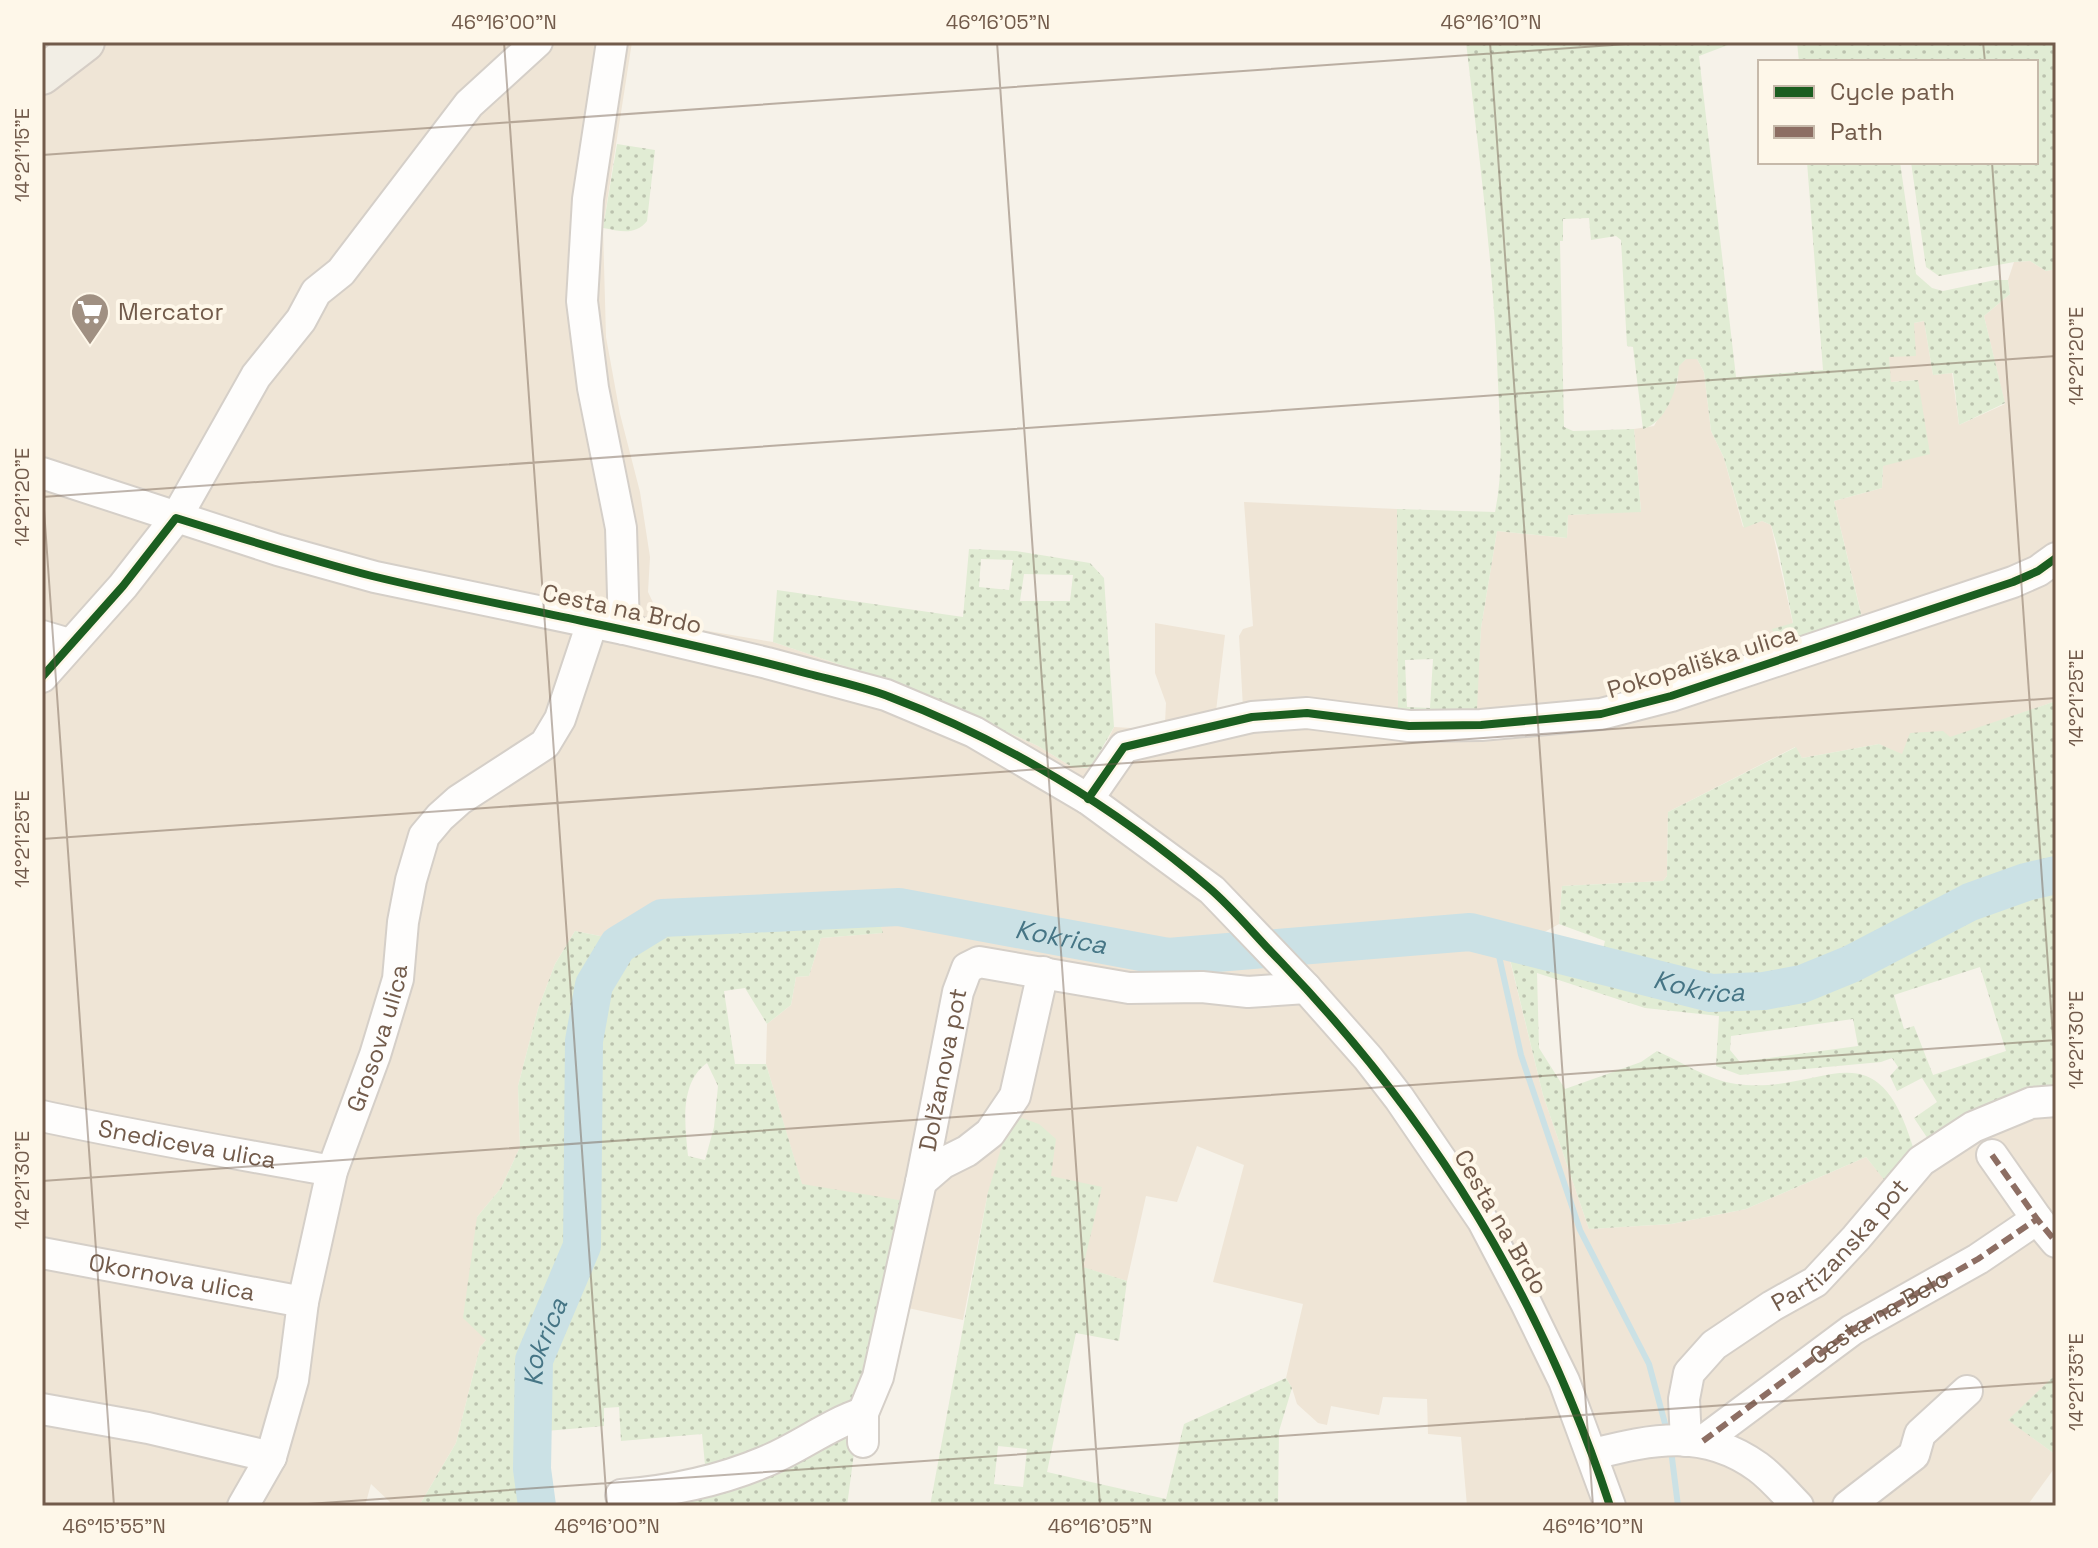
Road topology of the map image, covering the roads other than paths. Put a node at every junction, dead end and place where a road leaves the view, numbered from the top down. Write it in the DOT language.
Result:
graph roads {
  1 [pos="85,42"];
  2 [pos="537,42"];
  3 [pos="612,42"];
  4 [pos="42,75"];
  5 [pos="42,473"];
  6 [pos="176,518"];
  7 [pos="2056,558"];
  8 [pos="592,623"];
  9 [pos="624,629"];
  10 [pos="56,640"];
  11 [pos="42,677"];
  12 [pos="1088,799"];
  13 [pos="1043,972"];
  14 [pos="1306,988"];
  15 [pos="2056,1101"];
  16 [pos="42,1116"];
  17 [pos="1992,1155"];
  18 [pos="332,1171"];
  19 [pos="921,1182"];
  20 [pos="2037,1219"];
  21 [pos="2056,1242"];
  22 [pos="42,1253"];
  23 [pos="303,1302"];
  24 [pos="1967,1391"];
  25 [pos="42,1409"];
  26 [pos="1695,1441"];
  27 [pos="1593,1454"];
  28 [pos="271,1457"];
  29 [pos="621,1495"];
  30 [pos="243,1506"];
  31 [pos="1610,1506"];
  32 [pos="1798,1506"];
  33 [pos="1848,1506"];
  1 -- 4 [label="main road"];
  2 -- 6 [label="street"];
  3 -- 9 [label="street, Cesta na Brdo"];
  5 -- 6 [label="street, Cesta na Brdo"];
  6 -- 8 [label="street, Cesta na Brdo"];
  6 -- 10 [label="street"];
  7 -- 12 [label="street, Pokopališka ulica"];
  8 -- 9 [label="street, Cesta na Brdo"];
  8 -- 18 [label="street, Grosova ulica"];
  9 -- 12 [label="street, Cesta na Brdo"];
  10 -- 11 [label="street"];
  12 -- 14 [label="street, Cesta na Brdo"];
  13 -- 14 [label="street, Dolžanova pot"];
  13 -- 19 [label="street"];
  13 -- 19 [label="street, Dolžanova pot"];
  14 -- 27 [label="street, Cesta na Brdo"];
  15 -- 26 [label="street, Partizanska pot"];
  16 -- 18 [label="street, Snediceva ulica"];
  17 -- 20 [label="street"];
  18 -- 23 [label="street, Grosova ulica"];
  19 -- 29 [label="street, Dolžanova pot"];
  20 -- 21 [label="street"];
  20 -- 26 [label="street, Cesta na Belo"];
  22 -- 23 [label="street, Okornova ulica"];
  23 -- 28 [label="street, Grosova ulica"];
  24 -- 33 [label="street"];
  25 -- 28 [label="street"];
  26 -- 27 [label="street"];
  26 -- 32 [label="street"];
  27 -- 31 [label="street, Cesta na Brdo"];
  28 -- 30 [label="street, Grosova ulica"];
}
